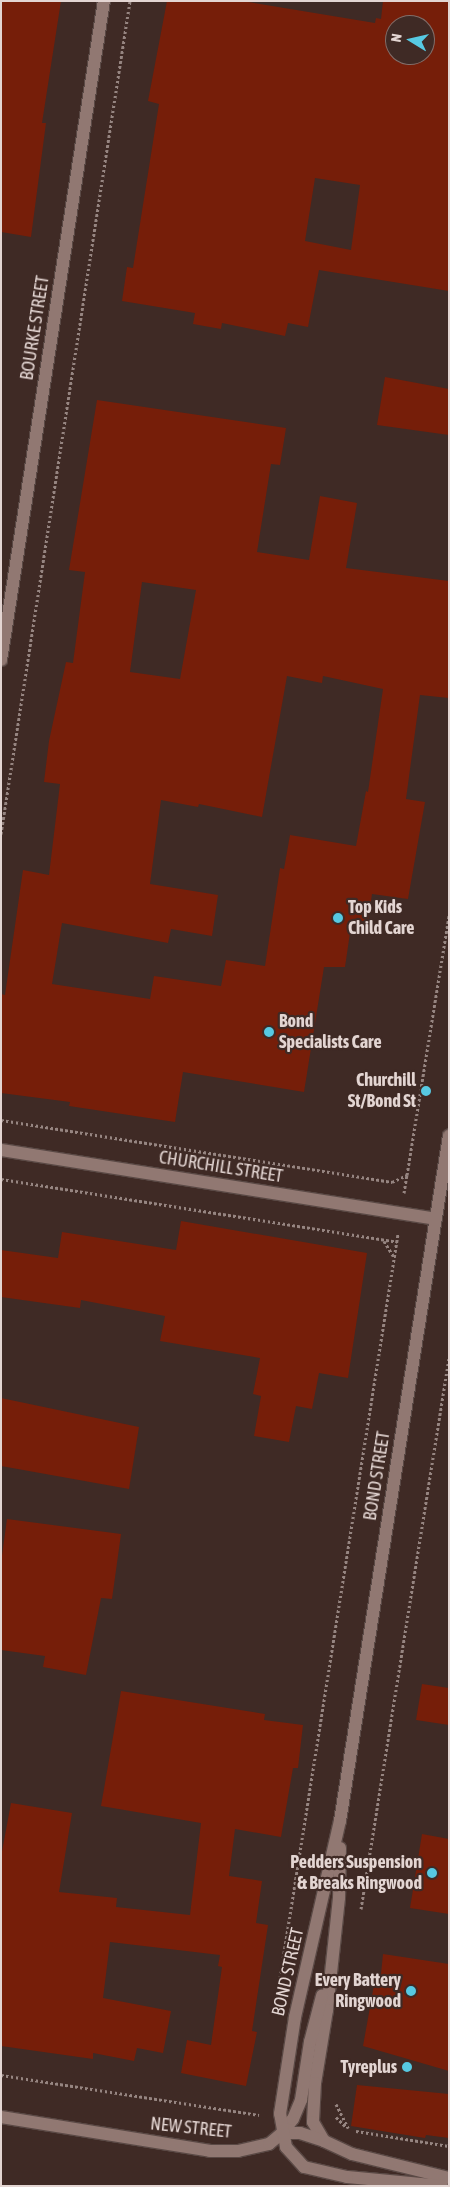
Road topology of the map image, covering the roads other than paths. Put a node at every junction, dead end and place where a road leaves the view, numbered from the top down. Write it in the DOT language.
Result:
graph roads {
  1 [pos="104,1"];
  2 [pos="1,660"];
  3 [pos="449,1136"];
  4 [pos="1,1150"];
  5 [pos="436,1219"];
  6 [pos="340,1821"];
  7 [pos="332,1959"];
  8 [pos="1,2117"];
  9 [pos="282,2133"];
  10 [pos="324,2141"];
  11 [pos="449,2178"];
  12 [pos="442,2186"];
  1 -- 2 [label="street, BOURKE STREET"];
  3 -- 5 [label="street, BOND STREET"];
  4 -- 5 [label="street, CHURCHILL STREET"];
  5 -- 6 [label="street, BOND STREET"];
  6 -- 7 [label="street, BOND STREET"];
  6 -- 9 [label="street, BOND STREET"];
  7 -- 9 [label="street"];
  7 -- 10 [label="street, BOND STREET"];
  8 -- 9 [label="street, NEW STREET"];
  9 -- 10 [label="street"];
  9 -- 12 [label="street"];
  10 -- 11 [label="street"];
}
